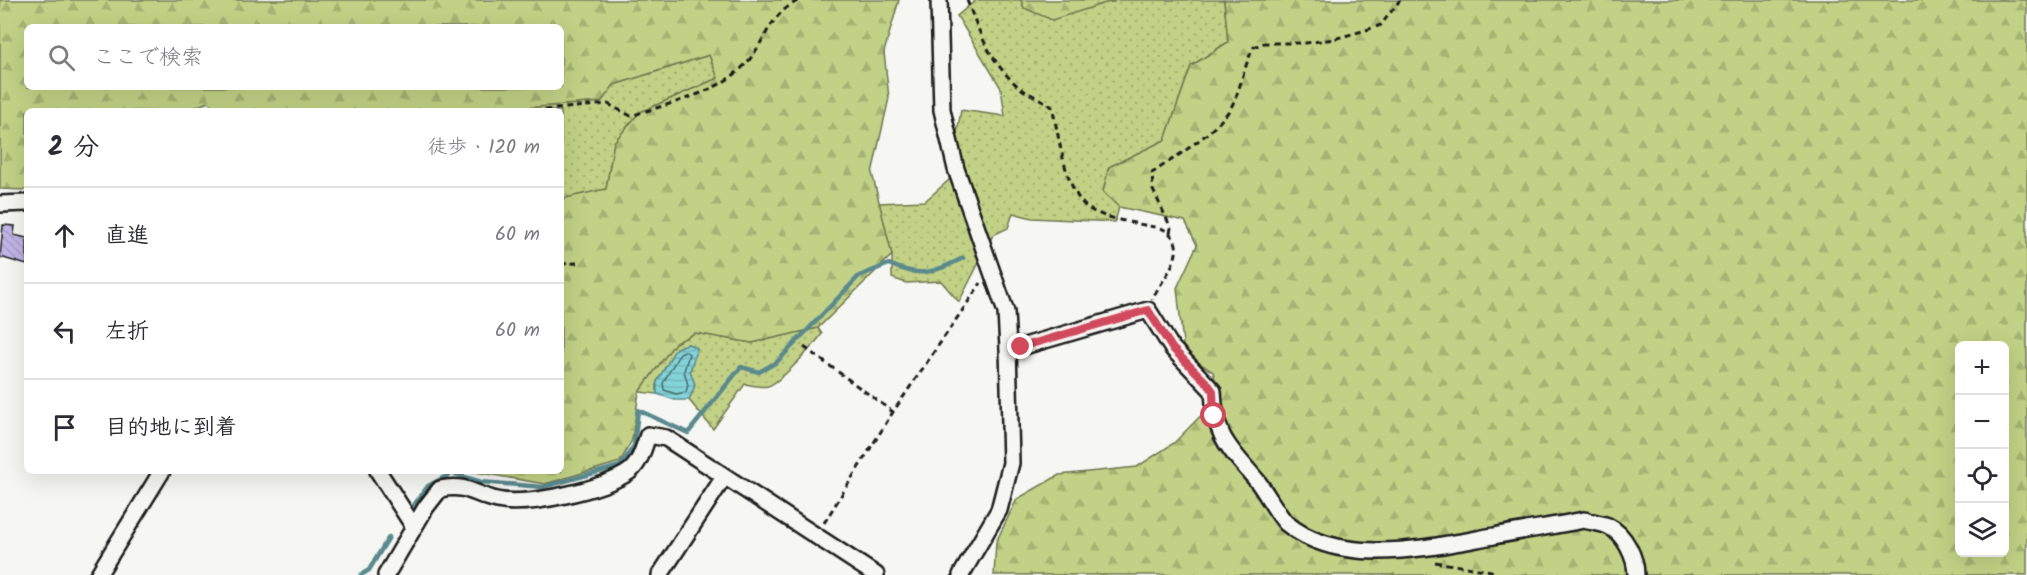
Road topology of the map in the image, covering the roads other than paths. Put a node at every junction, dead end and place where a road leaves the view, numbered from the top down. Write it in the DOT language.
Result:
graph roads {
  1 [pos="939,0"];
  2 [pos="24,203"];
  3 [pos="0,204"];
  4 [pos="1008,348"];
  5 [pos="160,474"];
  6 [pos="380,474"];
  7 [pos="724,477"];
  8 [pos="414,527"];
  9 [pos="98,575"];
  10 [pos="386,575"];
  11 [pos="660,575"];
  12 [pos="876,575"];
  13 [pos="961,575"];
  14 [pos="1636,575"];
  1 -- 4 [label="street"];
  2 -- 3 [label="street"];
  4 -- 13 [label="street"];
  4 -- 14 [label="street"];
  5 -- 9 [label="street"];
  6 -- 8 [label="street"];
  7 -- 8 [label="street"];
  7 -- 11 [label="street"];
  7 -- 12 [label="street"];
  8 -- 10 [label="street"];
}
